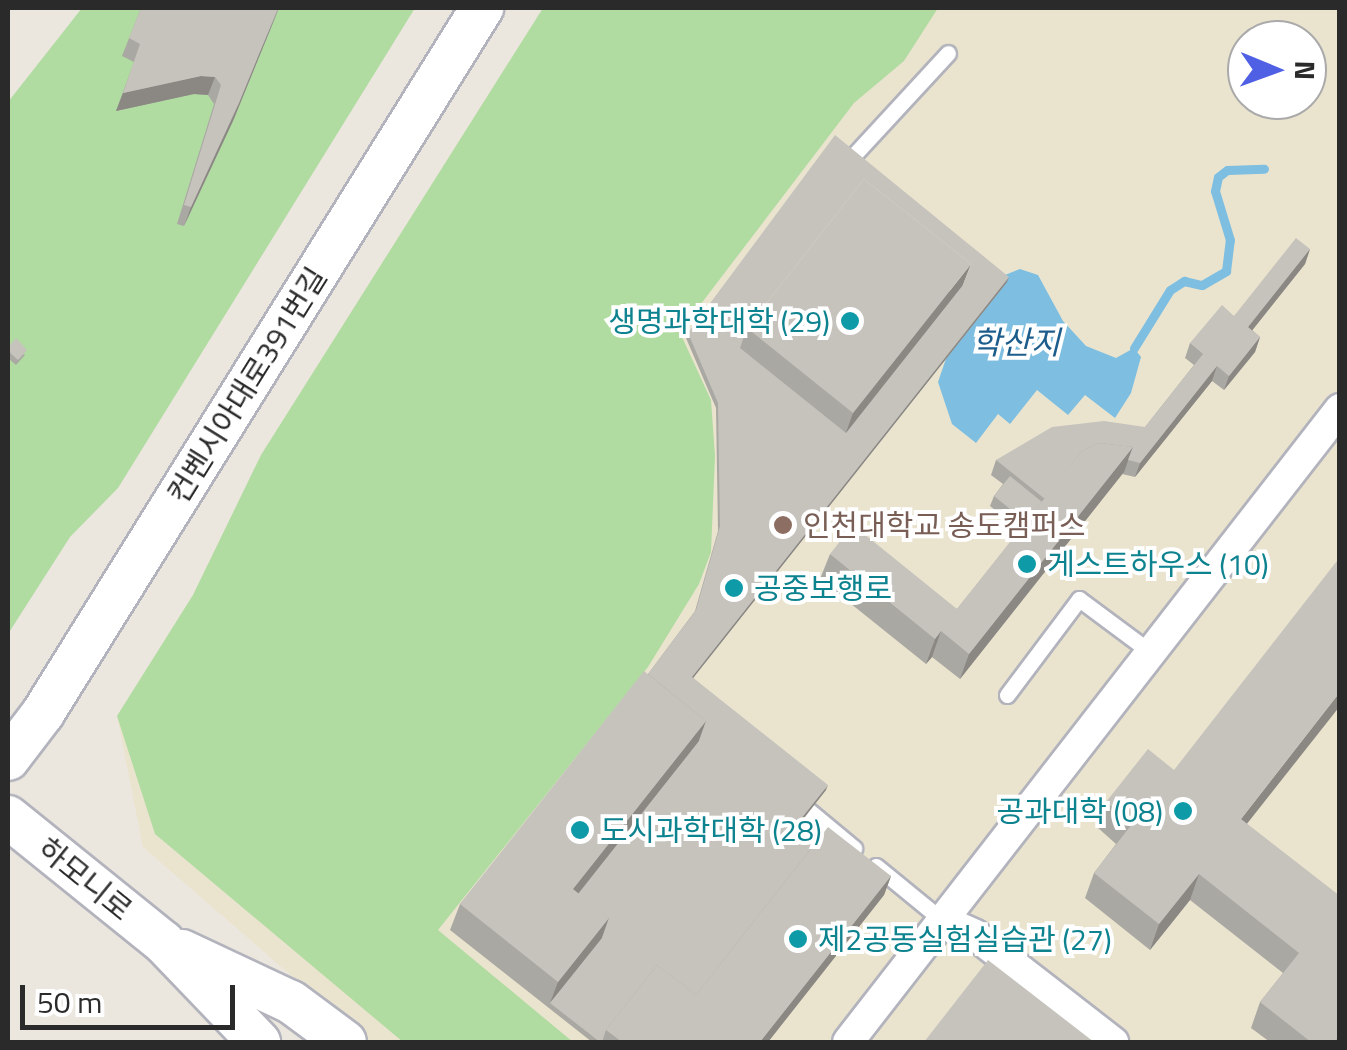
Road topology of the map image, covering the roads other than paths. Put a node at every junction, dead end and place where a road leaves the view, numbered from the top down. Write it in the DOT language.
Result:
graph roads {
  1 [pos="482,8"];
  2 [pos="948,52"];
  3 [pos="852,156"];
  4 [pos="1340,409"];
  5 [pos="1328,430"];
  6 [pos="1149,651"];
  7 [pos="1007,695"];
  8 [pos="8,760"];
  9 [pos="789,795"];
  10 [pos="8,817"];
  11 [pos="942,920"];
  12 [pos="163,942"];
  13 [pos="258,1042"];
  14 [pos="345,1042"];
  15 [pos="848,1042"];
  16 [pos="1113,1042"];
  1 -- 8 [label="street, 컨벤시아대로391번길"];
  2 -- 3 [label="lane"];
  4 -- 5 [label="street"];
  5 -- 6 [label="street"];
  6 -- 7 [label="lane"];
  6 -- 11 [label="street"];
  9 -- 11 [label="lane"];
  10 -- 12 [label="street, 하모니로"];
  11 -- 15 [label="street"];
  11 -- 16 [label="street"];
  12 -- 13 [label="street, 하모니로"];
  12 -- 14 [label="street, 하모니로"];
}
